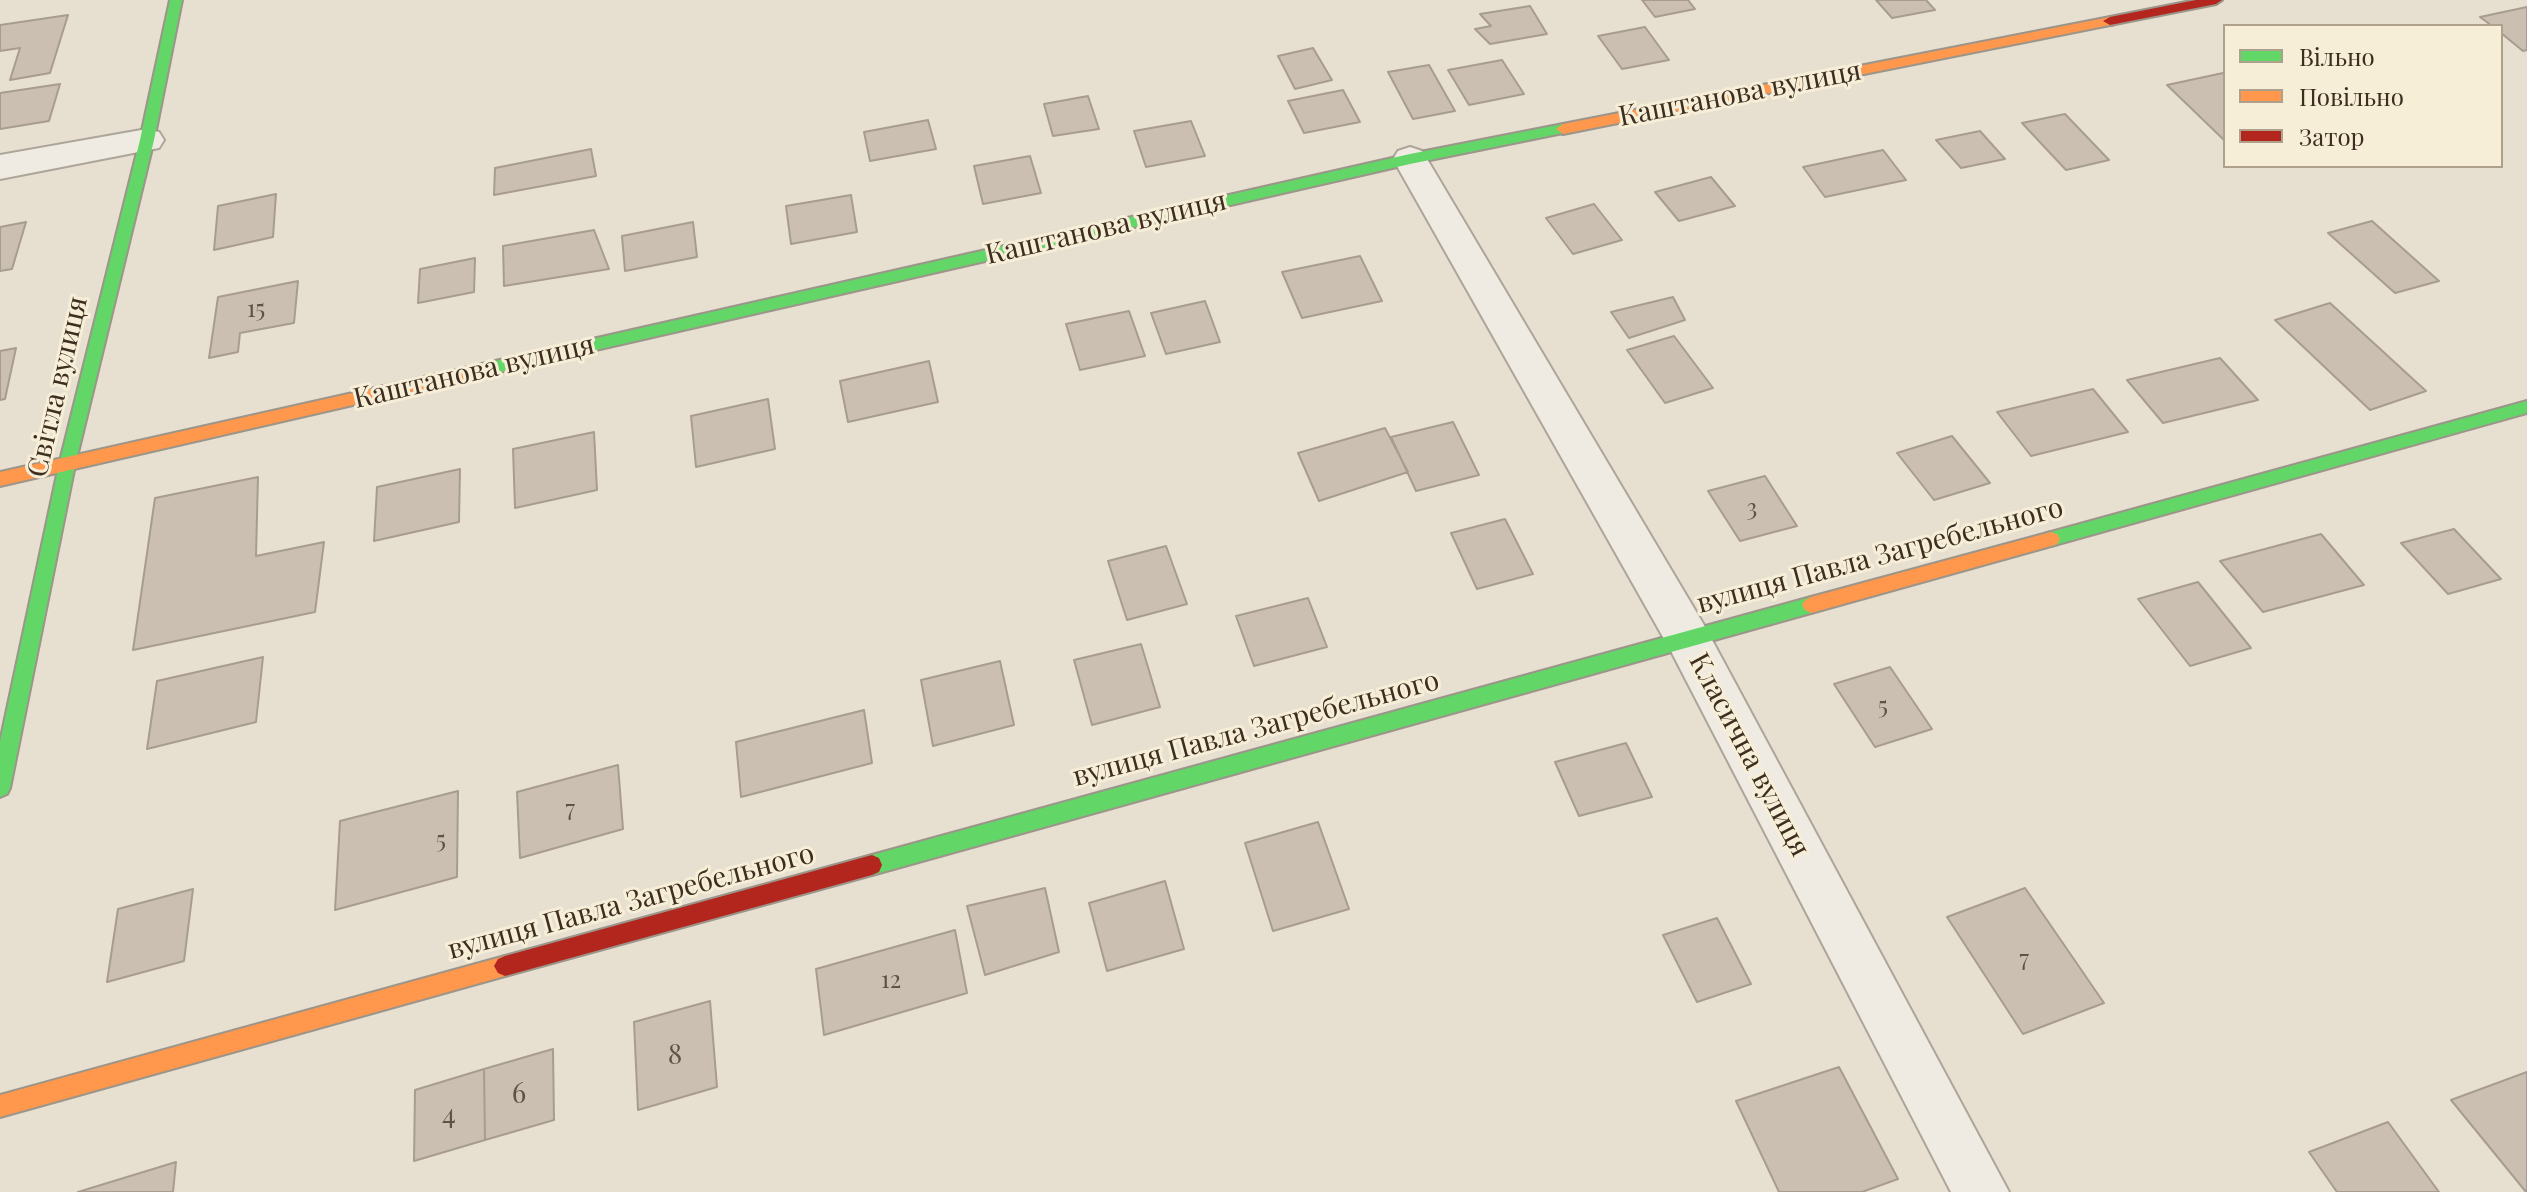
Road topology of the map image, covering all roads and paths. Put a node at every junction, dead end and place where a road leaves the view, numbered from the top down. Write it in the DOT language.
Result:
graph roads {
  1 [pos="176,0"];
  2 [pos="2216,0"];
  3 [pos="147,140"];
  4 [pos="1410,159"];
  5 [pos="0,167"];
  6 [pos="2527,407"];
  7 [pos="67,465"];
  8 [pos="0,479"];
  9 [pos="1688,639"];
  10 [pos="0,788"];
  11 [pos="0,1106"];
  12 [pos="1981,1192"];
  1 -- 3 [label="street, Світла вулиця"];
  2 -- 4 [label="street, Каштанова вулиця"];
  3 -- 5 [label="street"];
  3 -- 7 [label="street, Світла вулиця"];
  4 -- 7 [label="street, Каштанова вулиця"];
  4 -- 9 [label="street, Класична вулиця"];
  6 -- 9 [label="street, вулиця Павла Загребельного"];
  7 -- 8 [label="street, Каштанова вулиця"];
  7 -- 10 [label="street, Світла вулиця"];
  9 -- 11 [label="street, вулиця Павла Загребельного"];
  9 -- 12 [label="street, Класична вулиця"];
}
